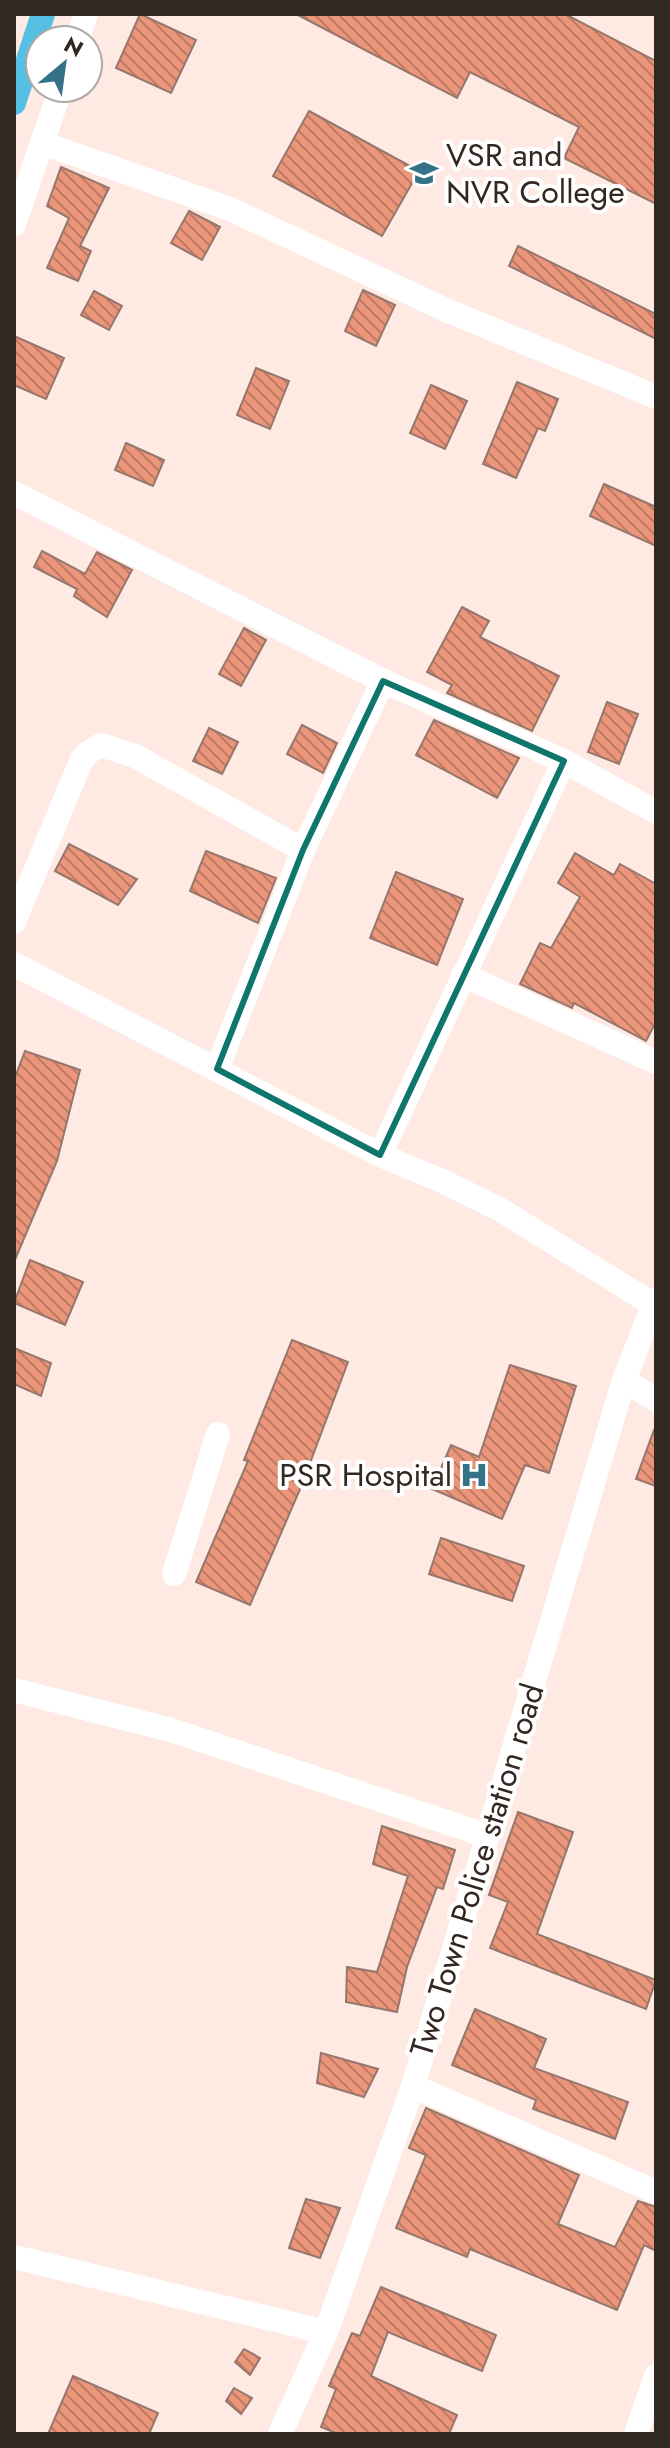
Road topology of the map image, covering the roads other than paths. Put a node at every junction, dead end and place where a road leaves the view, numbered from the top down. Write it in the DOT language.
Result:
graph roads {
  1 [pos="55,104"];
  2 [pos="42,143"];
  3 [pos="14,224"];
  4 [pos="656,397"];
  5 [pos="14,493"];
  6 [pos="383,681"];
  7 [pos="564,761"];
  8 [pos="656,812"];
  9 [pos="303,850"];
  10 [pos="14,922"];
  11 [pos="14,964"];
  12 [pos="463,975"];
  13 [pos="656,1062"];
  14 [pos="217,1069"];
  15 [pos="380,1155"];
  16 [pos="655,1302"];
  17 [pos="649,1340"];
  18 [pos="624,1380"];
  19 [pos="656,1400"];
  20 [pos="218,1434"];
  21 [pos="174,1574"];
  22 [pos="14,1690"];
  23 [pos="488,1836"];
  24 [pos="413,2086"];
  25 [pos="656,2192"];
  26 [pos="14,2257"];
  27 [pos="326,2332"];
  28 [pos="656,2376"];
  29 [pos="280,2434"];
  30 [pos="636,2434"];
  1 -- 2 [label="street"];
  2 -- 3 [label="street"];
  2 -- 4 [label="street"];
  5 -- 6 [label="street"];
  6 -- 7 [label="street"];
  6 -- 9 [label="street"];
  7 -- 8 [label="street"];
  7 -- 12 [label="street"];
  9 -- 10 [label="street"];
  9 -- 14 [label="street"];
  11 -- 14 [label="street"];
  12 -- 13 [label="street"];
  12 -- 15 [label="street"];
  14 -- 15 [label="street"];
  15 -- 16 [label="street"];
  16 -- 17 [label="street, Two Town Police station road"];
  17 -- 18 [label="street, Two Town Police station road"];
  18 -- 19 [label="street"];
  18 -- 23 [label="street, Two Town Police station road"];
  20 -- 21 [label="street"];
  22 -- 23 [label="street"];
  23 -- 24 [label="street, Two Town Police station road"];
  24 -- 25 [label="street"];
  24 -- 27 [label="street, Two Town Police station road"];
  26 -- 27 [label="street"];
  27 -- 29 [label="street, Two Town Police station road"];
  28 -- 30 [label="street"];
}
